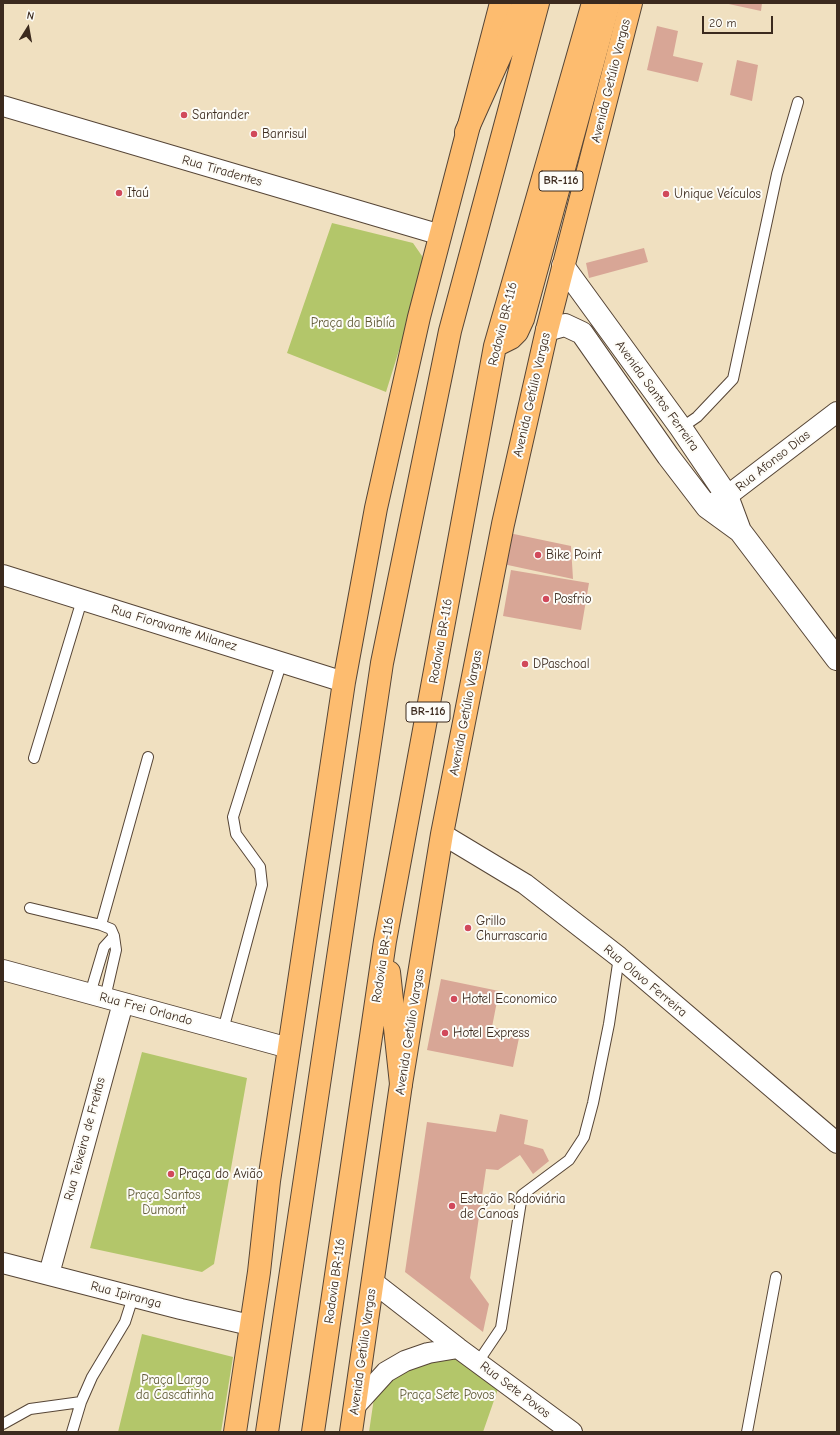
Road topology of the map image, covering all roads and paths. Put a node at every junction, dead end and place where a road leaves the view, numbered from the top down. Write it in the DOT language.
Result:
graph roads {
  1 [pos="501,3"];
  2 [pos="524,3"];
  3 [pos="538,3"];
  4 [pos="593,3"];
  5 [pos="609,3"];
  6 [pos="631,3"];
  7 [pos="798,102"];
  8 [pos="3,106"];
  9 [pos="466,132"];
  10 [pos="441,235"];
  11 [pos="563,266"];
  12 [pos="547,330"];
  13 [pos="495,346"];
  14 [pos="837,412"];
  15 [pos="681,428"];
  16 [pos="727,496"];
  17 [pos="707,507"];
  18 [pos="740,531"];
  19 [pos="3,575"];
  20 [pos="82,600"];
  21 [pos="837,658"];
  22 [pos="282,661"];
  23 [pos="344,682"];
  24 [pos="148,757"];
  25 [pos="34,758"];
  26 [pos="442,834"];
  27 [pos="30,908"];
  28 [pos="101,925"];
  29 [pos="114,936"];
  30 [pos="385,941"];
  31 [pos="618,957"];
  32 [pos="3,970"];
  33 [pos="106,998"];
  34 [pos="223,1030"];
  35 [pos="289,1048"];
  36 [pos="401,1084"];
  37 [pos="837,1143"];
  38 [pos="3,1263"];
  39 [pos="48,1274"];
  40 [pos="776,1277"];
  41 [pos="373,1282"];
  42 [pos="133,1297"];
  43 [pos="250,1325"];
  44 [pos="458,1348"];
  45 [pos="478,1362"];
  46 [pos="81,1402"];
  47 [pos="356,1405"];
  48 [pos="3,1424"];
  49 [pos="72,1432"];
  50 [pos="235,1432"];
  51 [pos="267,1432"];
  52 [pos="313,1432"];
  53 [pos="351,1432"];
  54 [pos="572,1432"];
  55 [pos="747,1432"];
  1 -- 9 [label="main road"];
  2 -- 9 [label="main road"];
  3 -- 51 [label="main road"];
  4 -- 13 [label="main road, Rodovia BR-116 / BR-116"];
  5 -- 13 [label="main road, BR-116"];
  6 -- 11 [label="main road, Avenida Getúlio Vargas"];
  7 -- 15 [label="lane"];
  8 -- 10 [label="street, Rua Tiradentes"];
  9 -- 10 [label="main road"];
  10 -- 23 [label="main road"];
  11 -- 12 [label="main road, Avenida Getúlio Vargas"];
  11 -- 15 [label="street, Avenida Santos Ferreira"];
  12 -- 17 [label="street, Avenida Santos Ferreira"];
  12 -- 26 [label="main road, Avenida Getúlio Vargas"];
  13 -- 30 [label="main road, Rodovia BR-116 / BR-116"];
  14 -- 16 [label="street, Rua Afonso Dias"];
  15 -- 16 [label="street, Avenida Santos Ferreira"];
  16 -- 17 [label="street, Rua Afonso Dias"];
  16 -- 18 [label="street, Avenida Santos Ferreira"];
  17 -- 18 [label="street, Avenida Santos Ferreira"];
  18 -- 21 [label="street, Avenida Santos Ferreira"];
  19 -- 20 [label="street, Rua Fioravante Milanez"];
  20 -- 22 [label="street, Rua Fioravante Milanez"];
  20 -- 25 [label="lane"];
  22 -- 23 [label="street, Rua Fioravante Milanez"];
  22 -- 34 [label="lane"];
  23 -- 35 [label="main road"];
  24 -- 28 [label="lane"];
  26 -- 31 [label="street, Rua Olavo Ferreira"];
  26 -- 36 [label="main road, Avenida Getúlio Vargas"];
  27 -- 28 [label="lane"];
  28 -- 29 [label="lane"];
  29 -- 33 [label="lane"];
  29 -- 33 [label="lane"];
  30 -- 36 [label="main road"];
  30 -- 52 [label="main road, Rodovia BR-116 / BR-116"];
  31 -- 37 [label="street, Rua Olavo Ferreira"];
  31 -- 45 [label="lane"];
  32 -- 33 [label="street, Rua Frei Orlando"];
  33 -- 34 [label="street, Rua Frei Orlando"];
  33 -- 39 [label="street, Rua Teixeira de Freitas"];
  34 -- 35 [label="street, Rua Frei Orlando"];
  35 -- 43 [label="main road"];
  36 -- 41 [label="main road, Avenida Getúlio Vargas"];
  38 -- 39 [label="street, Rua Ipiranga"];
  39 -- 42 [label="street, Rua Ipiranga"];
  40 -- 55 [label="lane"];
  41 -- 44 [label="street, Rua Sete Povos"];
  41 -- 47 [label="main road, Avenida Getúlio Vargas"];
  42 -- 43 [label="street, Rua Ipiranga"];
  42 -- 46 [label="lane"];
  43 -- 50 [label="main road"];
  44 -- 45 [label="street, Rua Sete Povos"];
  44 -- 47 [label="street"];
  45 -- 54 [label="street, Rua Sete Povos"];
  46 -- 48 [label="lane"];
  46 -- 49 [label="lane"];
  47 -- 53 [label="main road, Avenida Getúlio Vargas"];
}
